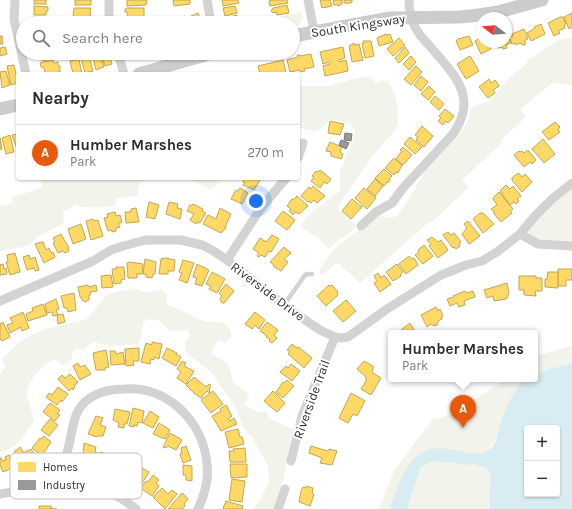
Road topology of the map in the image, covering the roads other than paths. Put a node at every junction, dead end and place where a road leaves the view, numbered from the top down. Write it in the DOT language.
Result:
graph roads {
  1 [pos="14,0"];
  2 [pos="109,0"];
  3 [pos="207,0"];
  4 [pos="308,0"];
  5 [pos="409,0"];
  6 [pos="542,0"];
  7 [pos="109,16"];
  8 [pos="210,16"];
  9 [pos="412,17"];
  10 [pos="16,28"];
  11 [pos="314,31"];
  12 [pos="300,34"];
  13 [pos="23,60"];
  14 [pos="120,60"];
  15 [pos="188,60"];
  16 [pos="26,72"];
  17 [pos="123,72"];
  18 [pos="146,72"];
  19 [pos="16,105"];
  20 [pos="0,109"];
  21 [pos="303,144"];
  22 [pos="300,152"];
  23 [pos="284,180"];
  24 [pos="572,183"];
  25 [pos="361,226"];
  26 [pos="520,234"];
  27 [pos="572,246"];
  28 [pos="227,260"];
  29 [pos="312,274"];
  30 [pos="0,301"];
  31 [pos="284,305"];
  32 [pos="335,337"];
  33 [pos="67,453"];
  34 [pos="291,461"];
  35 [pos="285,489"];
  36 [pos="10,492"];
  37 [pos="0,494"];
  38 [pos="122,499"];
  39 [pos="136,509"];
  40 [pos="198,509"];
  41 [pos="278,509"];
  1 -- 10 [label="street"];
  2 -- 7 [label="street"];
  3 -- 8 [label="street"];
  4 -- 11 [label="street"];
  5 -- 9 [label="street"];
  6 -- 9 [label="street, South Kingsway"];
  9 -- 11 [label="street, South Kingsway"];
  9 -- 25 [label="street"];
  11 -- 12 [label="street, South Kingsway"];
  13 -- 16 [label="street"];
  14 -- 17 [label="street"];
  15 -- 18 [label="street"];
  19 -- 20 [label="street"];
  21 -- 22 [label="street"];
  23 -- 28 [label="street"];
  24 -- 26 [label="street"];
  26 -- 27 [label="street"];
  26 -- 32 [label="street"];
  28 -- 30 [label="street, Riverside Drive"];
  28 -- 31 [label="street, Riverside Drive"];
  29 -- 31 [label="lane"];
  31 -- 32 [label="street, Riverside Drive"];
  32 -- 34 [label="street, Riverside Trail"];
  33 -- 40 [label="street"];
  35 -- 41 [label="street"];
  36 -- 37 [label="street"];
  38 -- 39 [label="street"];
}
